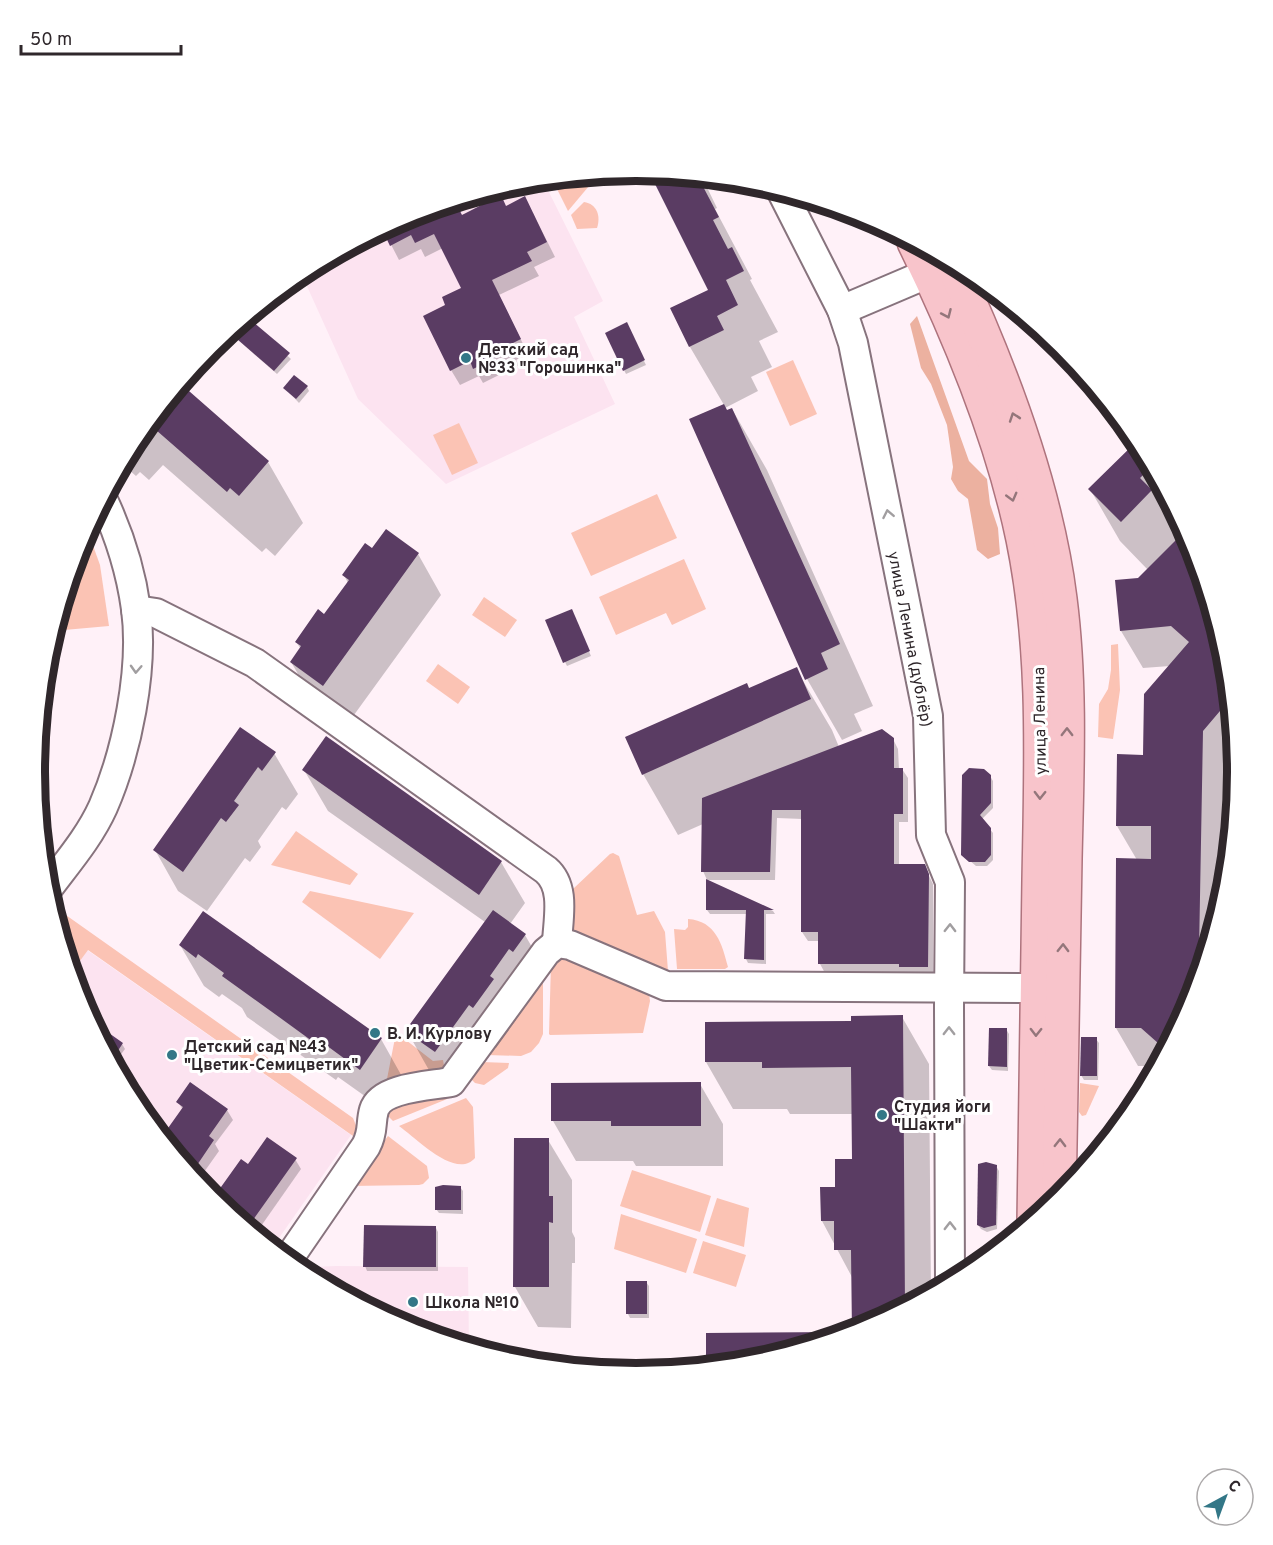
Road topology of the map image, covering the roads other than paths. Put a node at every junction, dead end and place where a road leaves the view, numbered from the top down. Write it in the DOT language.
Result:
graph roads {
  1 [pos="786,200"];
  2 [pos="940,267"];
  3 [pos="842,310"];
  4 [pos="107,509"];
  5 [pos="136,610"];
  6 [pos="55,879"];
  7 [pos="557,943"];
  8 [pos="949,986"];
  9 [pos="1037,988"];
  10 [pos="1059,1186"];
  11 [pos="1034,1210"];
  12 [pos="292,1253"];
  13 [pos="950,1274"];
  1 -- 3 [label="street, улица Ленина (дублёр)"];
  2 -- 3 [label="street"];
  2 -- 9 [label="main road, улица Ленина, one-way"];
  10 -- 2 [label="main road, улица Ленина, one-way"];
  8 -- 3 [label="street, улица Ленина (дублёр), one-way"];
  4 -- 5 [label="street"];
  5 -- 6 [label="street, one-way"];
  5 -- 7 [label="street"];
  7 -- 8 [label="street"];
  7 -- 12 [label="street"];
  8 -- 9 [label="street"];
  13 -- 8 [label="street, улица Ленина (дублёр), one-way"];
  9 -- 11 [label="main road, улица Ленина, one-way"];
}
